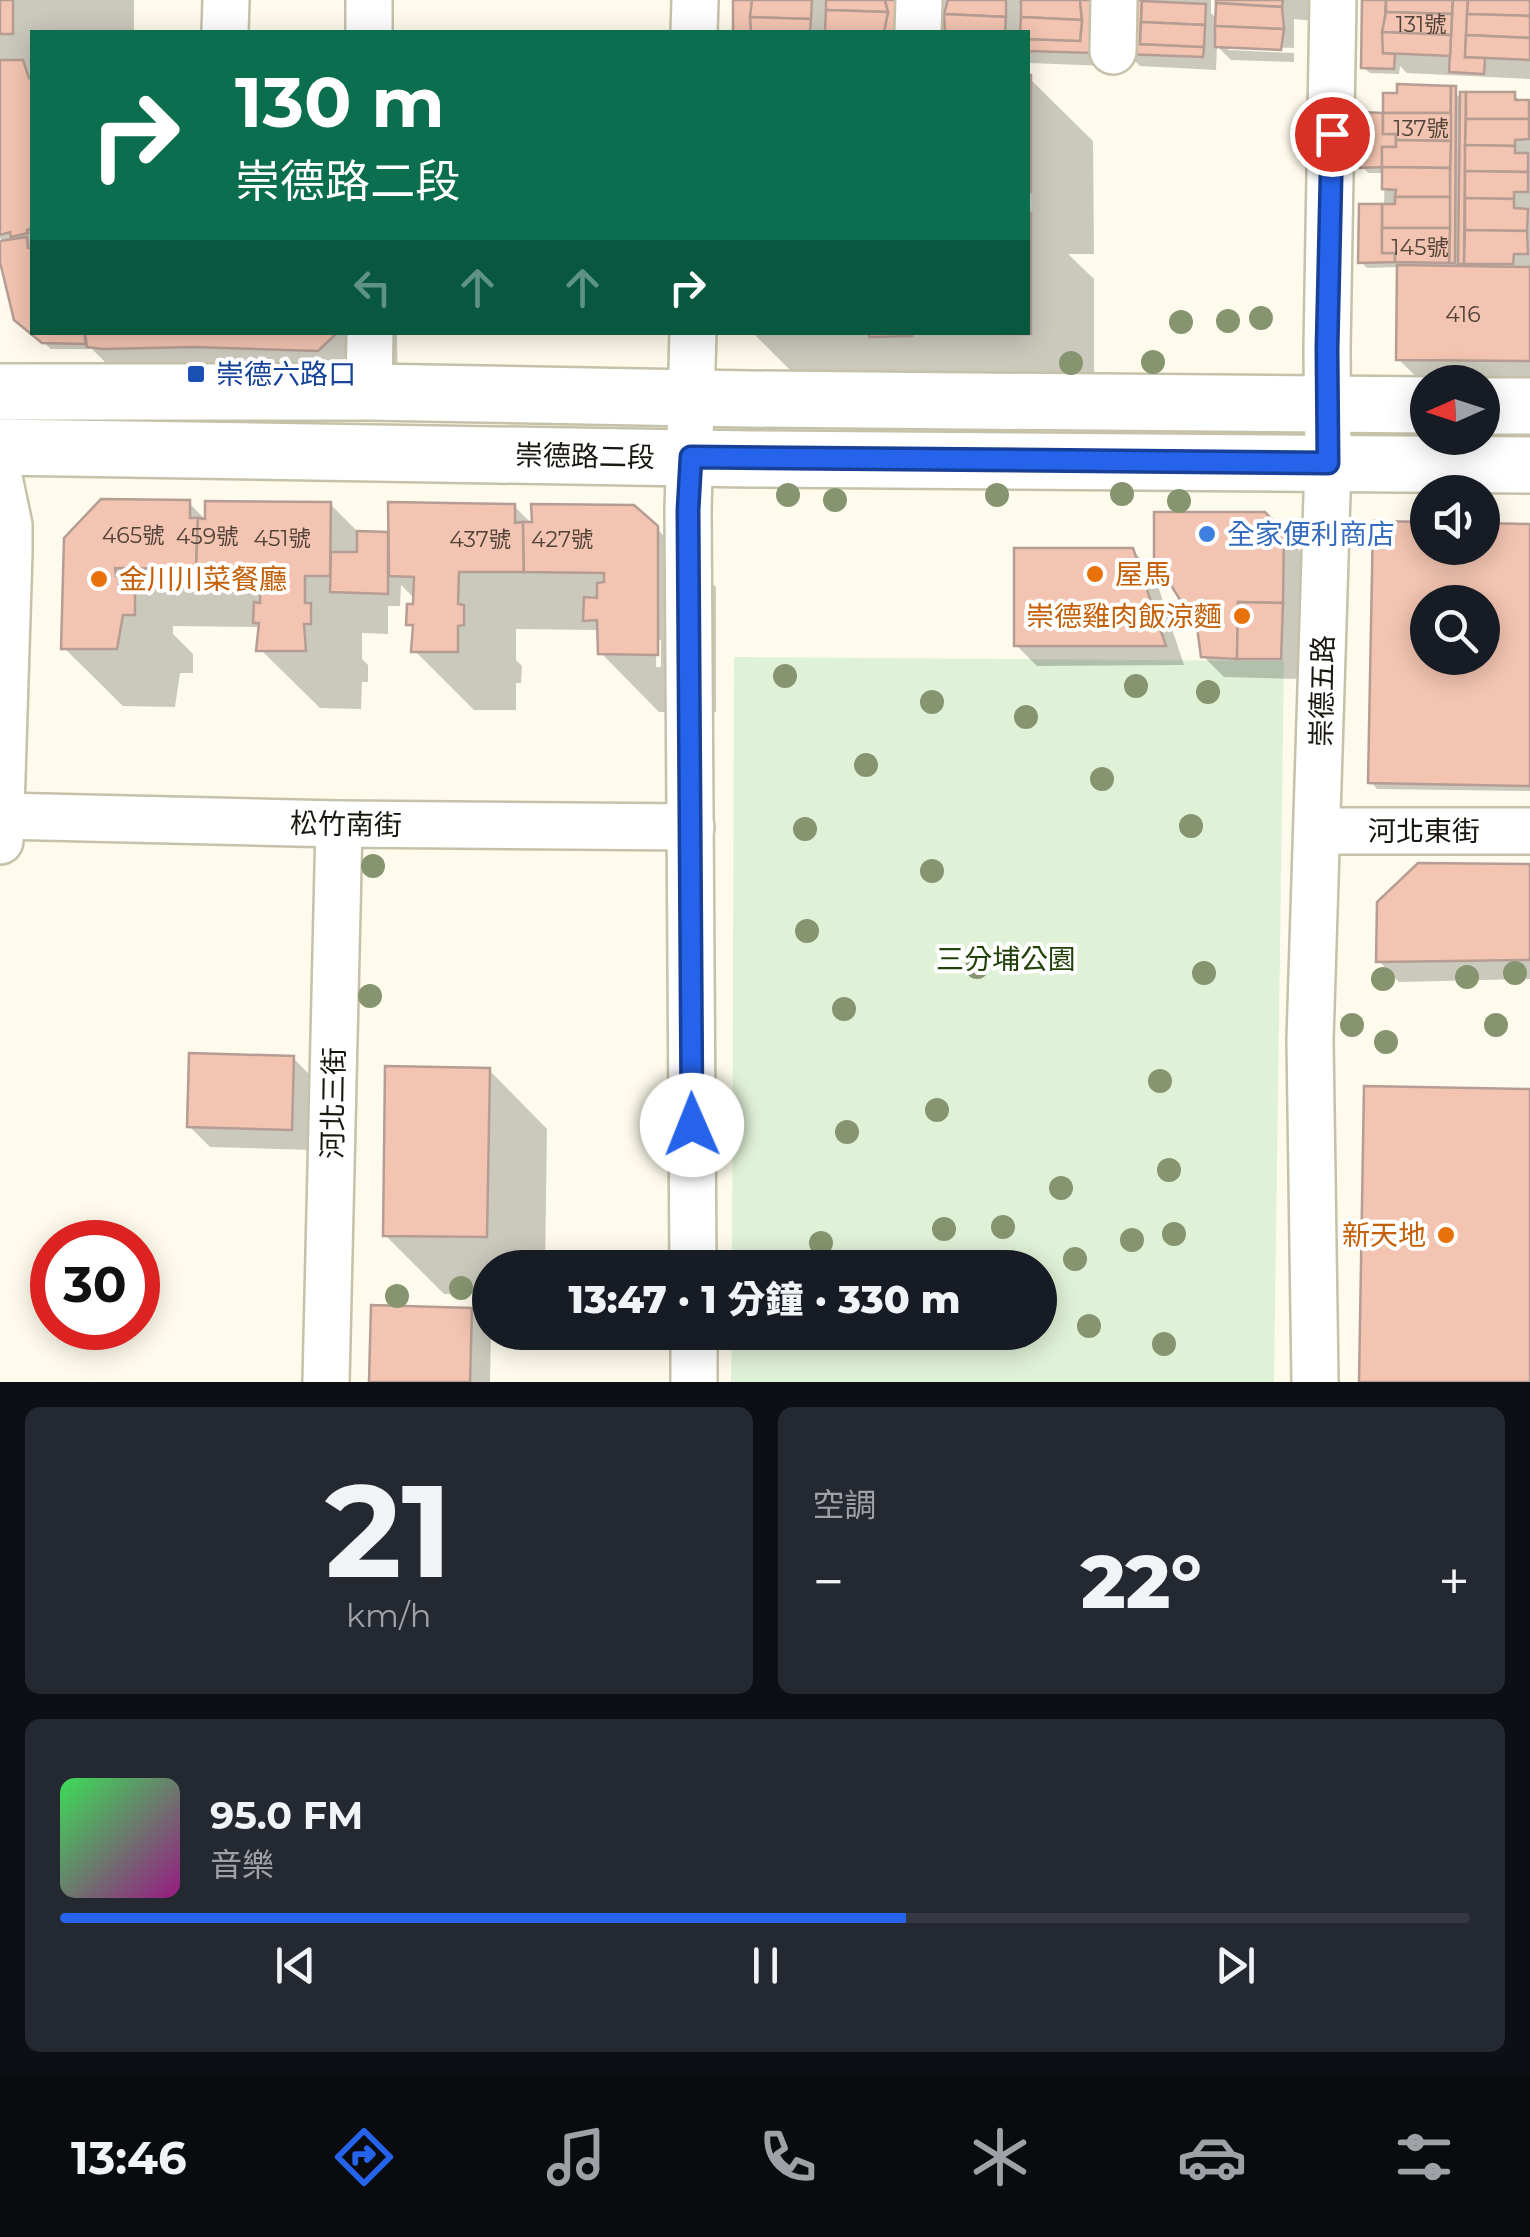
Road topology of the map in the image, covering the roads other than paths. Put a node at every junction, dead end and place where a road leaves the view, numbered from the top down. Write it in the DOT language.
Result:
graph roads {
  1 [pos="226,0"];
  2 [pos="369,0"];
  3 [pos="694,0"];
  4 [pos="919,0"];
  5 [pos="1114,0"];
  6 [pos="1334,0"];
  7 [pos="225,30"];
  8 [pos="369,30"];
  9 [pos="694,30"];
  10 [pos="918,30"];
  11 [pos="1113,51"];
  12 [pos="370,335"];
  13 [pos="694,335"];
  14 [pos="0,392"];
  15 [pos="370,392"];
  16 [pos="691,398"];
  17 [pos="1328,403"];
  18 [pos="1410,405"];
  19 [pos="1500,406"];
  20 [pos="1530,406"];
  21 [pos="0,446"];
  22 [pos="691,457"];
  23 [pos="1328,463"];
  24 [pos="1530,465"];
  25 [pos="0,482"];
  26 [pos="1,816"];
  27 [pos="340,824"];
  28 [pos="691,826"];
  29 [pos="1319,831"];
  30 [pos="1530,831"];
  31 [pos="0,840"];
  32 [pos="693,1250"];
  33 [pos="694,1350"];
  34 [pos="326,1382"];
  35 [pos="694,1382"];
  36 [pos="1315,1382"];
  1 -- 7 [label="street"];
  2 -- 8 [label="street"];
  3 -- 9 [label="street"];
  4 -- 10 [label="street"];
  5 -- 11 [label="street"];
  6 -- 17 [label="street, 崇德五路"];
  12 -- 15 [label="street"];
  13 -- 16 [label="street"];
  14 -- 15 [label="main road"];
  15 -- 16 [label="main road"];
  16 -- 17 [label="main road"];
  16 -- 22 [label="street"];
  17 -- 18 [label="main road"];
  17 -- 23 [label="street, 崇德五路"];
  19 -- 20 [label="main road"];
  21 -- 22 [label="main road, 崇德路二段"];
  22 -- 23 [label="main road, 崇德路二段"];
  22 -- 28 [label="street"];
  23 -- 24 [label="main road, 崇德路二段"];
  23 -- 29 [label="street, 崇德五路"];
  25 -- 26 [label="street"];
  26 -- 27 [label="street, 松竹南街"];
  26 -- 31 [label="street"];
  27 -- 28 [label="street, 松竹南街"];
  27 -- 34 [label="street, 河北三街"];
  28 -- 32 [label="street"];
  29 -- 30 [label="street, 河北東街"];
  29 -- 36 [label="street, 崇德五路"];
  33 -- 35 [label="street"];
}
